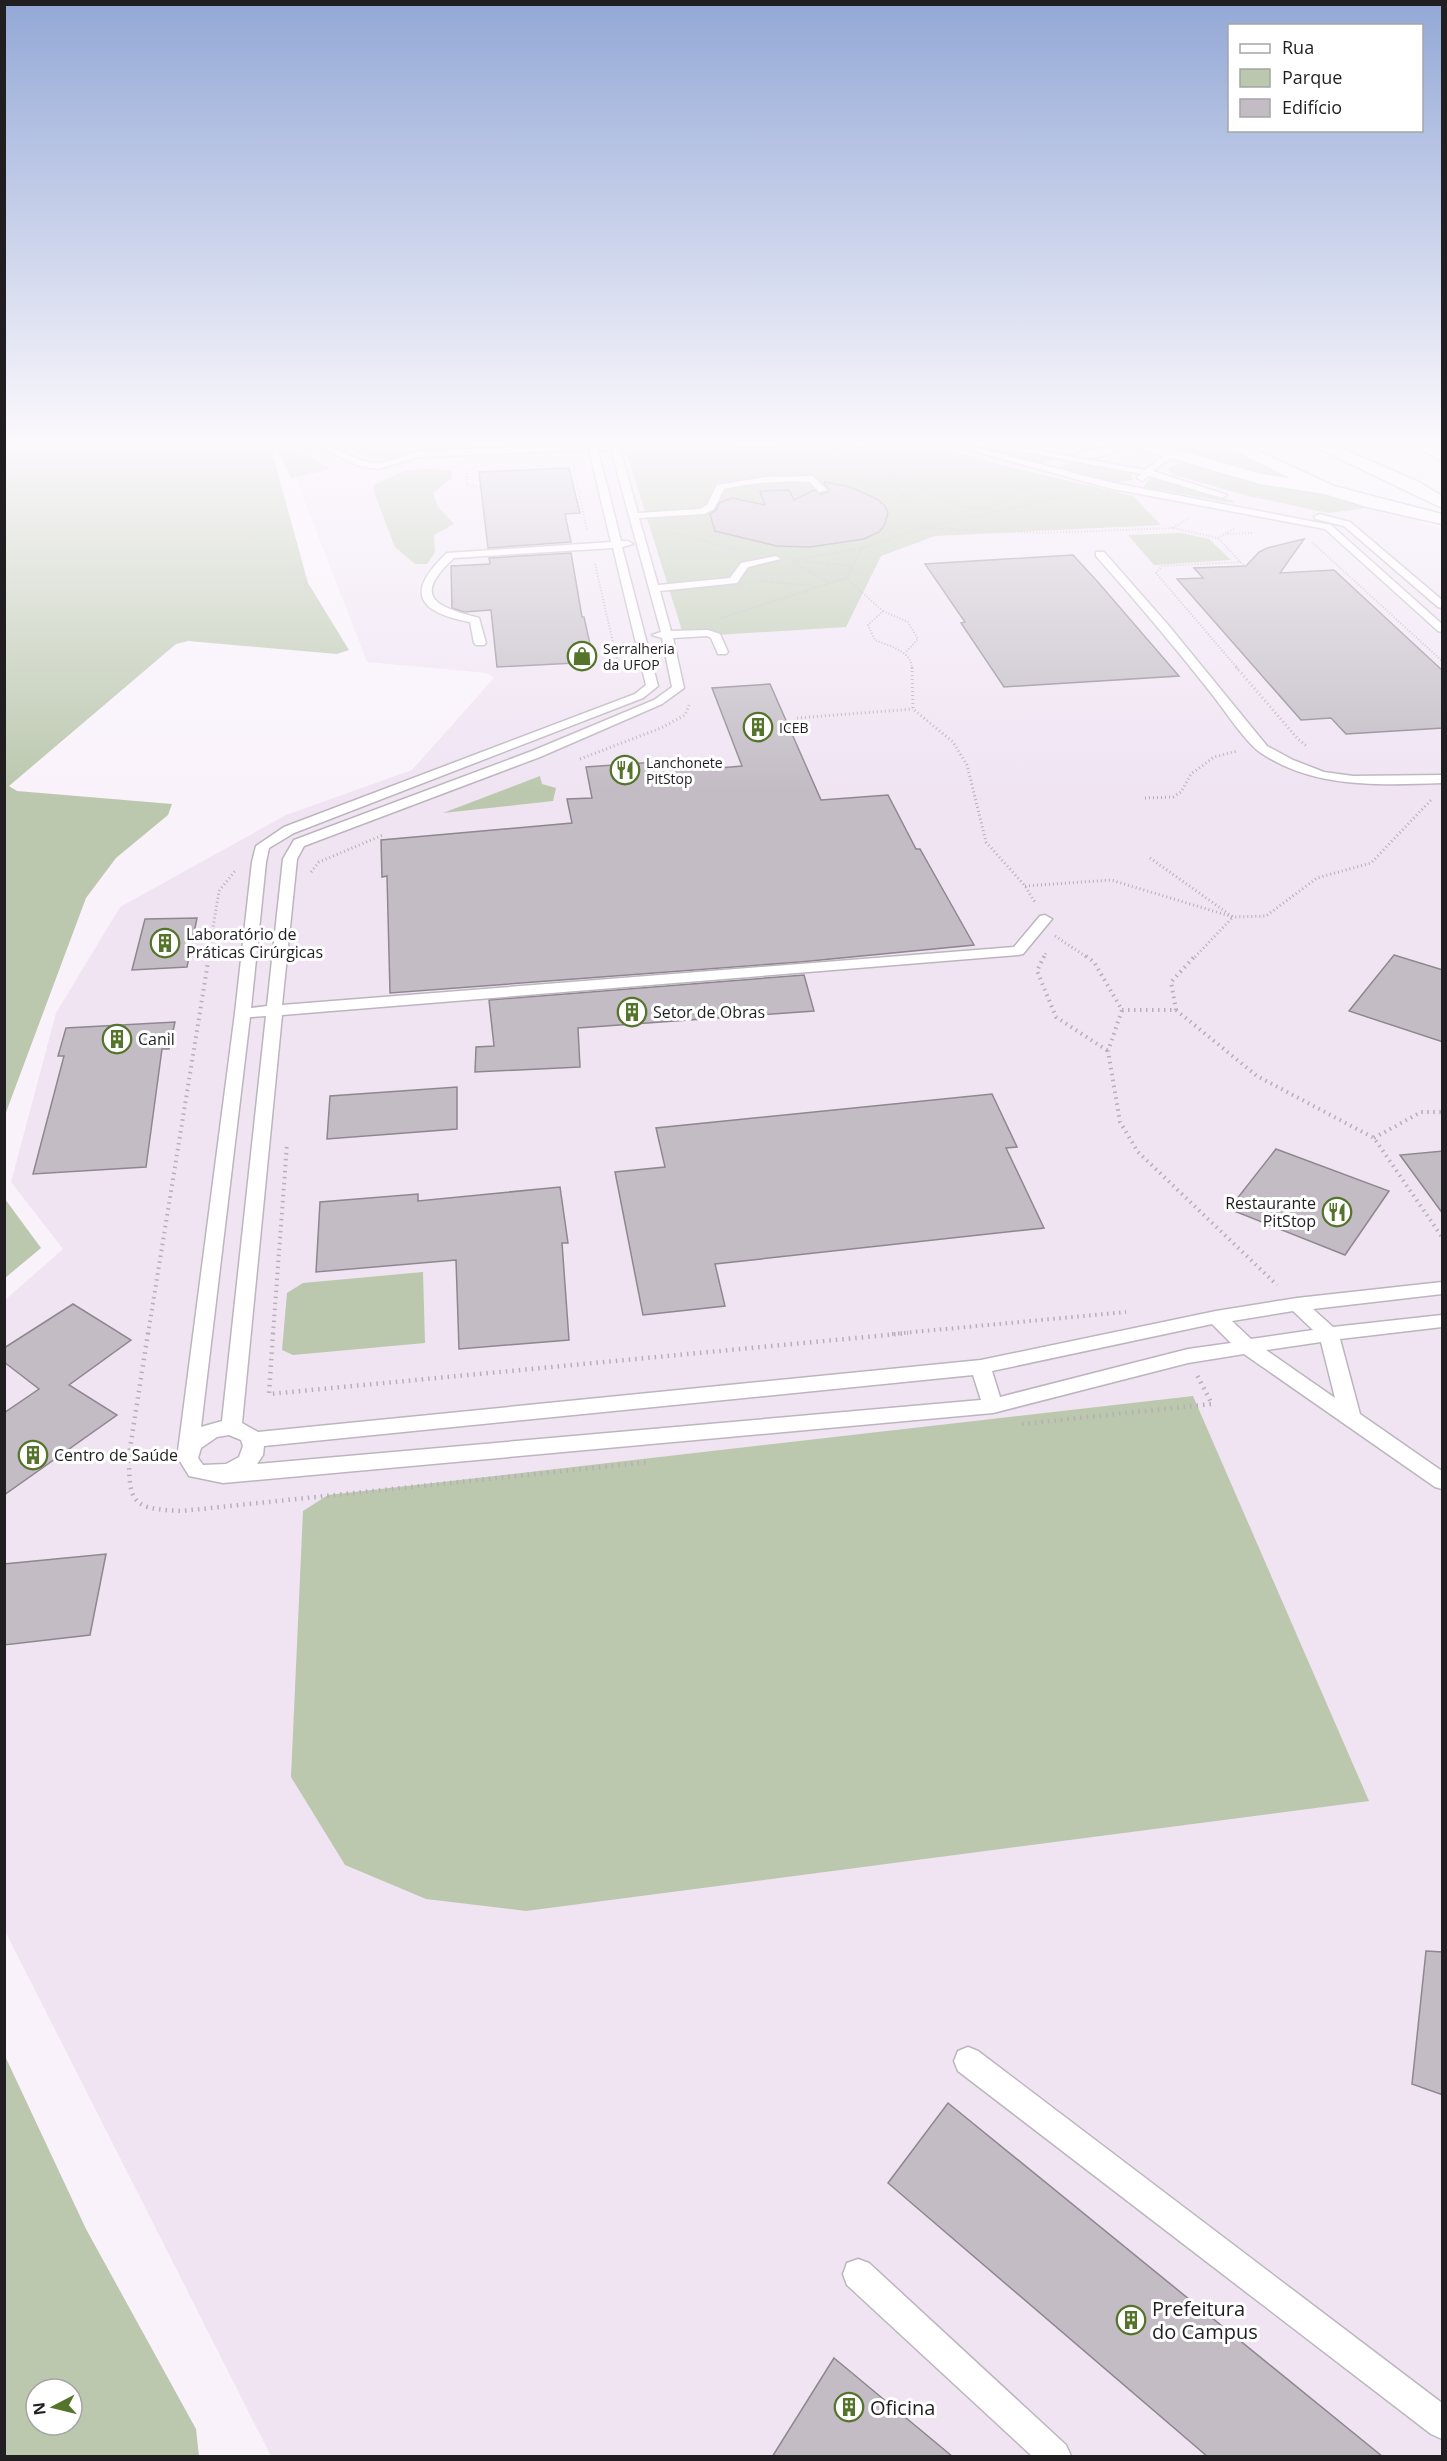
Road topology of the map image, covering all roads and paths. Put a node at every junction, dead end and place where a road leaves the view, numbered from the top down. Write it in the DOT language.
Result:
graph roads {
  1 [pos="445,560"];
  2 [pos="594,560"];
  3 [pos="620,560"];
  4 [pos="646,560"];
  5 [pos="772,560"];
  6 [pos="789,560"];
  7 [pos="856,560"];
  8 [pos="1106,560"];
  9 [pos="1332,560"];
  10 [pos="1365,560"];
  11 [pos="1389,560"];
  12 [pos="1241,562"];
  13 [pos="853,565"];
  14 [pos="1244,566"];
  15 [pos="846,578"];
  16 [pos="733,581"];
  17 [pos="829,583"];
  18 [pos="820,586"];
  19 [pos="654,588"];
  20 [pos="1431,595"];
  21 [pos="1405,596"];
  22 [pos="1443,604"];
  23 [pos="883,610"];
  24 [pos="720,618"];
  25 [pos="1443,628"];
  26 [pos="640,635"];
  27 [pos="668,635"];
  28 [pos="480,643"];
  29 [pos="722,652"];
  30 [pos="905,654"];
  31 [pos="1443,660"];
  32 [pos="633,671"];
  33 [pos="689,702"];
  34 [pos="913,709"];
  35 [pos="797,718"];
  36 [pos="517,743"];
  37 [pos="1263,749"];
  38 [pos="536,754"];
  39 [pos="1316,754"];
  40 [pos="574,761"];
  41 [pos="1443,779"];
  42 [pos="1435,796"];
  43 [pos="1145,798"];
  44 [pos="389,833"];
  45 [pos="1150,858"];
  46 [pos="238,867"];
  47 [pos="306,880"];
  48 [pos="1024,886"];
  49 [pos="1233,917"];
  50 [pos="1045,919"];
  51 [pos="1054,936"];
  52 [pos="275,1010"];
  53 [pos="1122,1010"];
  54 [pos="1176,1010"];
  55 [pos="243,1013"];
  56 [pos="1108,1052"];
  57 [pos="1443,1112"];
  58 [pos="1374,1138"];
  59 [pos="287,1143"];
  60 [pos="1443,1237"];
  61 [pos="1443,1288"];
  62 [pos="1297,1304"];
  63 [pos="1129,1312"];
  64 [pos="1216,1317"];
  65 [pos="1443,1321"];
  66 [pos="1329,1334"];
  67 [pos="1246,1346"];
  68 [pos="1188,1356"];
  69 [pos="981,1367"];
  70 [pos="993,1406"];
  71 [pos="1350,1419"];
  72 [pos="1014,1424"];
  73 [pos="231,1427"];
  74 [pos="253,1440"];
  75 [pos="188,1451"];
  76 [pos="652,1462"];
  77 [pos="223,1474"];
  78 [pos="1443,1481"];
  79 [pos="968,2061"];
  80 [pos="858,2274"];
  81 [pos="1443,2423"];
  82 [pos="1055,2457"];
  1 -- 28 [label="lane"];
  2 -- 32 [label="path"];
  3 -- 26 [label="lane"];
  4 -- 19 [label="lane"];
  5 -- 16 [label="lane"];
  6 -- 13 [label="path"];
  6 -- 17 [label="path"];
  7 -- 13 [label="path"];
  8 -- 37 [label="lane"];
  9 -- 31 [label="path"];
  10 -- 21 [label="lane"];
  11 -- 20 [label="lane"];
  12 -- 14 [label="path"];
  12 -- 39 [label="path"];
  13 -- 15 [label="path"];
  15 -- 17 [label="path"];
  15 -- 23 [label="path"];
  16 -- 18 [label="path"];
  16 -- 19 [label="lane"];
  17 -- 18 [label="path"];
  18 -- 24 [label="path"];
  19 -- 27 [label="lane"];
  20 -- 21 [label="lane"];
  20 -- 22 [label="lane"];
  21 -- 25 [label="lane"];
  23 -- 30 [label="path"];
  23 -- 30 [label="path"];
  26 -- 27 [label="lane"];
  26 -- 36 [label="lane"];
  27 -- 29 [label="lane"];
  27 -- 38 [label="lane"];
  30 -- 34 [label="path"];
  33 -- 40 [label="path"];
  34 -- 35 [label="path"];
  34 -- 48 [label="path"];
  36 -- 38 [label="lane"];
  36 -- 55 [label="lane"];
  37 -- 41 [label="lane"];
  37 -- 43 [label="path"];
  38 -- 52 [label="lane"];
  42 -- 49 [label="path"];
  44 -- 47 [label="path"];
  45 -- 49 [label="path"];
  46 -- 76 [label="path"];
  48 -- 49 [label="path"];
  48 -- 50 [label="path"];
  49 -- 54 [label="path"];
  50 -- 51 [label="path"];
  50 -- 52 [label="lane"];
  51 -- 53 [label="path"];
  51 -- 56 [label="path"];
  52 -- 55 [label="lane"];
  52 -- 73 [label="lane"];
  53 -- 54 [label="path"];
  53 -- 56 [label="path"];
  54 -- 58 [label="path"];
  55 -- 75 [label="lane"];
  56 -- 62 [label="path"];
  57 -- 58 [label="path"];
  58 -- 60 [label="path"];
  59 -- 63 [label="path"];
  61 -- 62 [label="lane"];
  62 -- 64 [label="lane"];
  62 -- 66 [label="lane"];
  64 -- 67 [label="lane"];
  64 -- 69 [label="lane"];
  65 -- 66 [label="lane"];
  66 -- 67 [label="lane"];
  66 -- 71 [label="lane"];
  67 -- 68 [label="lane"];
  67 -- 71 [label="lane"];
  68 -- 70 [label="lane"];
  68 -- 72 [label="path"];
  69 -- 70 [label="lane"];
  69 -- 74 [label="lane"];
  70 -- 77 [label="lane"];
  71 -- 78 [label="lane"];
  73 -- 74 [label="lane"];
  73 -- 75 [label="lane"];
  74 -- 77 [label="lane"];
  75 -- 77 [label="lane"];
  79 -- 81 [label="lane"];
  80 -- 82 [label="lane"];
}
